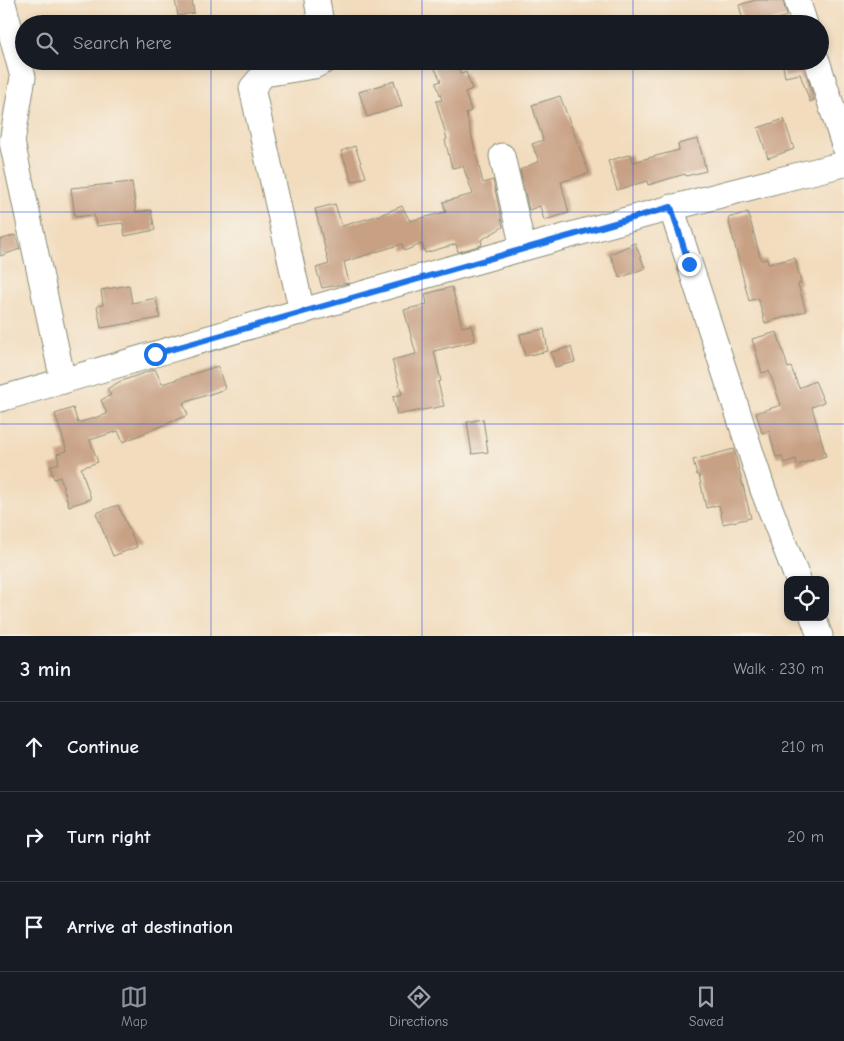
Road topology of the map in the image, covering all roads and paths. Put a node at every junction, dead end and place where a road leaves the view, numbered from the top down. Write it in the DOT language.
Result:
graph roads {
  1 [pos="2,0"];
  2 [pos="317,0"];
  3 [pos="797,0"];
  4 [pos="320,15"];
  5 [pos="802,15"];
  6 [pos="15,48"];
  7 [pos="21,70"];
  8 [pos="289,70"];
  9 [pos="820,70"];
  10 [pos="844,145"];
  11 [pos="502,156"];
  12 [pos="844,164"];
  13 [pos="671,207"];
  14 [pos="523,248"];
  15 [pos="302,312"];
  16 [pos="63,381"];
  17 [pos="0,399"];
  18 [pos="796,576"];
  19 [pos="814,621"];
  20 [pos="820,636"];
  1 -- 6 [label="street"];
  2 -- 4 [label="street"];
  3 -- 5 [label="street"];
  7 -- 16 [label="street"];
  8 -- 15 [label="street"];
  9 -- 10 [label="street"];
  11 -- 14 [label="street"];
  12 -- 13 [label="street"];
  13 -- 14 [label="street"];
  13 -- 18 [label="street"];
  14 -- 15 [label="street"];
  15 -- 16 [label="street"];
  16 -- 17 [label="street"];
  19 -- 20 [label="street"];
}
